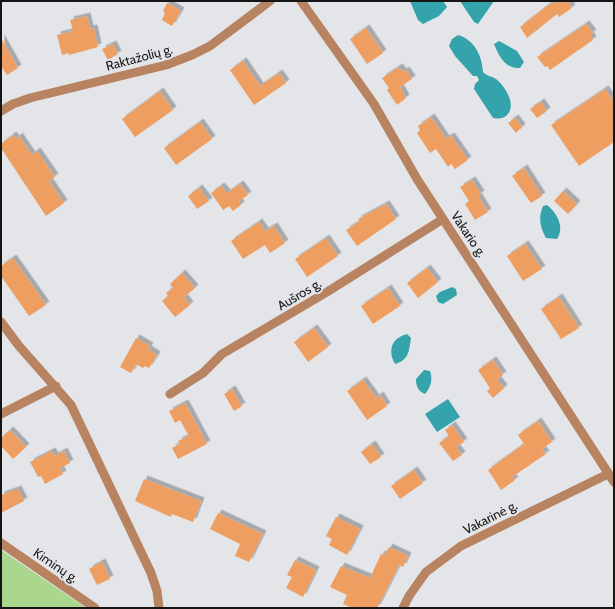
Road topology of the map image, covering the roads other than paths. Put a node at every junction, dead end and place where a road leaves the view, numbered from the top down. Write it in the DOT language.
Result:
graph roads {
  1 [pos="270,1"];
  2 [pos="301,1"];
  3 [pos="1,111"];
  4 [pos="443,219"];
  5 [pos="1,322"];
  6 [pos="56,386"];
  7 [pos="170,394"];
  8 [pos="1,414"];
  9 [pos="608,474"];
  10 [pos="614,482"];
  11 [pos="1,543"];
  12 [pos="95,608"];
  13 [pos="159,608"];
  14 [pos="403,608"];
  1 -- 3 [label="street, Raktažolių g."];
  2 -- 4 [label="street, Vakario g."];
  4 -- 7 [label="street, Aušros g."];
  4 -- 9 [label="street, Vakario g."];
  5 -- 6 [label="street"];
  6 -- 8 [label="street"];
  6 -- 13 [label="street"];
  9 -- 10 [label="street, Vakario g."];
  9 -- 14 [label="street, Vakarinė g."];
  11 -- 12 [label="street, Kiminų g."];
}
